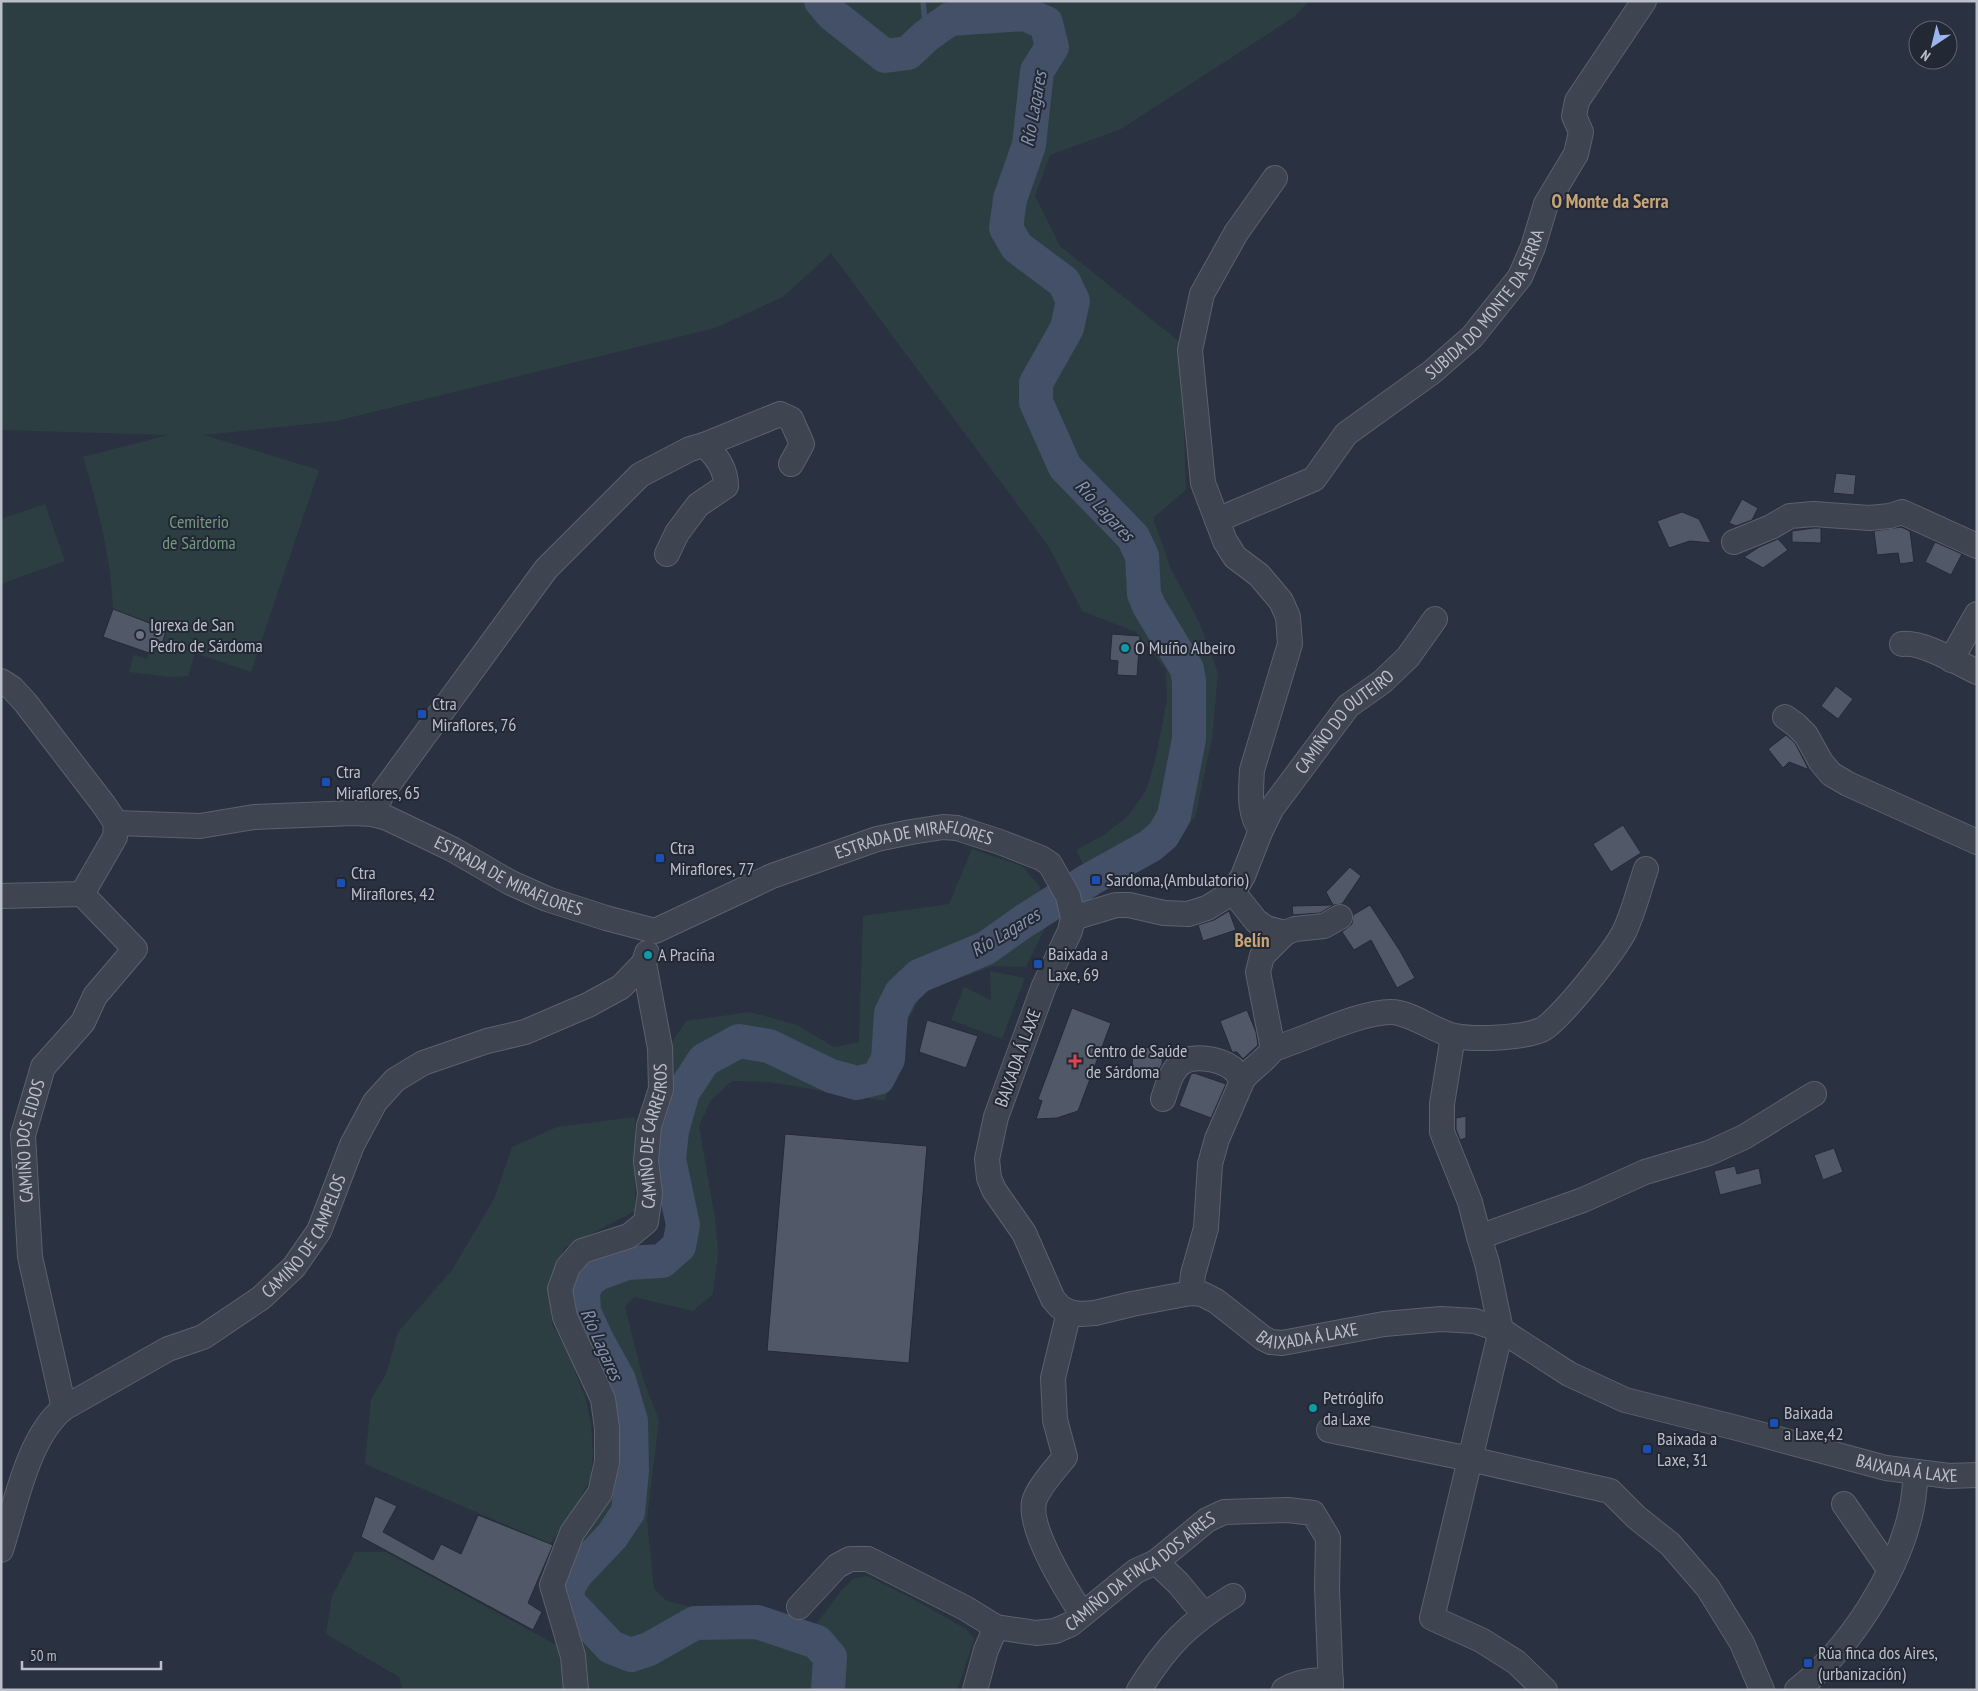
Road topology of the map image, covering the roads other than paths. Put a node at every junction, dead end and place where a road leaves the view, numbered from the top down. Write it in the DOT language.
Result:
graph roads {
  1 [pos="1644,1"];
  2 [pos="1275,178"];
  3 [pos="704,445"];
  4 [pos="791,464"];
  5 [pos="1217,520"];
  6 [pos="1734,542"];
  7 [pos="1977,546"];
  8 [pos="667,554"];
  9 [pos="1977,614"];
  10 [pos="1435,619"];
  11 [pos="1902,644"];
  12 [pos="1951,660"];
  13 [pos="1977,672"];
  14 [pos="1,681"];
  15 [pos="1784,717"];
  16 [pos="372,814"];
  17 [pos="116,822"];
  18 [pos="1261,830"];
  19 [pos="1977,842"];
  20 [pos="1646,869"];
  21 [pos="1233,892"];
  22 [pos="82,894"];
  23 [pos="1,896"];
  24 [pos="1072,913"];
  25 [pos="1340,917"];
  26 [pos="655,931"];
  27 [pos="1285,932"];
  28 [pos="644,963"];
  29 [pos="1453,1036"];
  30 [pos="1272,1049"];
  31 [pos="1243,1079"];
  32 [pos="1814,1094"];
  33 [pos="1164,1099"];
  34 [pos="1479,1237"];
  35 [pos="1191,1293"];
  36 [pos="1069,1312"];
  37 [pos="1501,1330"];
  38 [pos="64,1408"];
  39 [pos="1330,1430"];
  40 [pos="1470,1459"];
  41 [pos="1916,1473"];
  42 [pos="1977,1475"];
  43 [pos="1844,1504"];
  44 [pos="1,1550"];
  45 [pos="1156,1562"];
  46 [pos="1889,1569"];
  47 [pos="1233,1596"];
  48 [pos="799,1607"];
  49 [pos="1082,1614"];
  50 [pos="1204,1614"];
  51 [pos="996,1627"];
  52 [pos="1331,1685"];
  53 [pos="576,1690"];
  54 [pos="975,1690"];
  55 [pos="1139,1690"];
  56 [pos="1284,1690"];
  57 [pos="1545,1690"];
  58 [pos="1762,1690"];
  59 [pos="1798,1690"];
  1 -- 5 [label="street, SUBIDA DO MONTE DA SERRA"];
  2 -- 5 [label="street"];
  3 -- 4 [label="street"];
  3 -- 8 [label="street"];
  3 -- 16 [label="street"];
  5 -- 18 [label="street"];
  6 -- 7 [label="street"];
  9 -- 12 [label="street"];
  10 -- 18 [label="street, CAMIÑO DO OUTEIRO"];
  11 -- 12 [label="street"];
  12 -- 13 [label="street"];
  14 -- 17 [label="street"];
  15 -- 19 [label="street"];
  16 -- 17 [label="street, ESTRADA DE MIRAFLORES"];
  16 -- 26 [label="street, ESTRADA DE MIRAFLORES"];
  17 -- 22 [label="street"];
  18 -- 21 [label="street"];
  20 -- 29 [label="street"];
  21 -- 24 [label="street"];
  21 -- 27 [label="street"];
  22 -- 23 [label="street"];
  22 -- 38 [label="street, CAMIÑO DOS EIDOS"];
  24 -- 26 [label="street, ESTRADA DE MIRAFLORES"];
  24 -- 36 [label="street, BAIXADA Á LAXE"];
  25 -- 27 [label="street"];
  26 -- 28 [label="street, CAMIÑO DE CARREIROS"];
  27 -- 30 [label="street"];
  28 -- 38 [label="street, CAMIÑO DE CAMPELOS"];
  28 -- 53 [label="street, CAMIÑO DE CARREIROS"];
  29 -- 30 [label="street"];
  29 -- 34 [label="street"];
  30 -- 31 [label="street"];
  31 -- 33 [label="street"];
  31 -- 35 [label="street"];
  32 -- 34 [label="street"];
  34 -- 37 [label="street"];
  35 -- 36 [label="street, BAIXADA Á LAXE"];
  35 -- 37 [label="street, BAIXADA Á LAXE"];
  36 -- 49 [label="street"];
  37 -- 40 [label="street"];
  37 -- 41 [label="street, BAIXADA Á LAXE"];
  38 -- 44 [label="street, CAMIÑO DE CAMPELOS"];
  39 -- 40 [label="street"];
  40 -- 57 [label="street"];
  40 -- 58 [label="street"];
  41 -- 42 [label="street, BAIXADA Á LAXE"];
  41 -- 46 [label="street"];
  43 -- 46 [label="street"];
  45 -- 49 [label="street, CAMIÑO DA FINCA DOS AIRES"];
  45 -- 50 [label="street"];
  45 -- 52 [label="street, CAMIÑO DA FINCA DOS AIRES"];
  46 -- 59 [label="street"];
  47 -- 50 [label="street"];
  48 -- 51 [label="street, CAMIÑO DA FINCA DOS AIRES"];
  49 -- 51 [label="street, CAMIÑO DA FINCA DOS AIRES"];
  50 -- 55 [label="street"];
  51 -- 54 [label="street"];
  52 -- 56 [label="street"];
}
